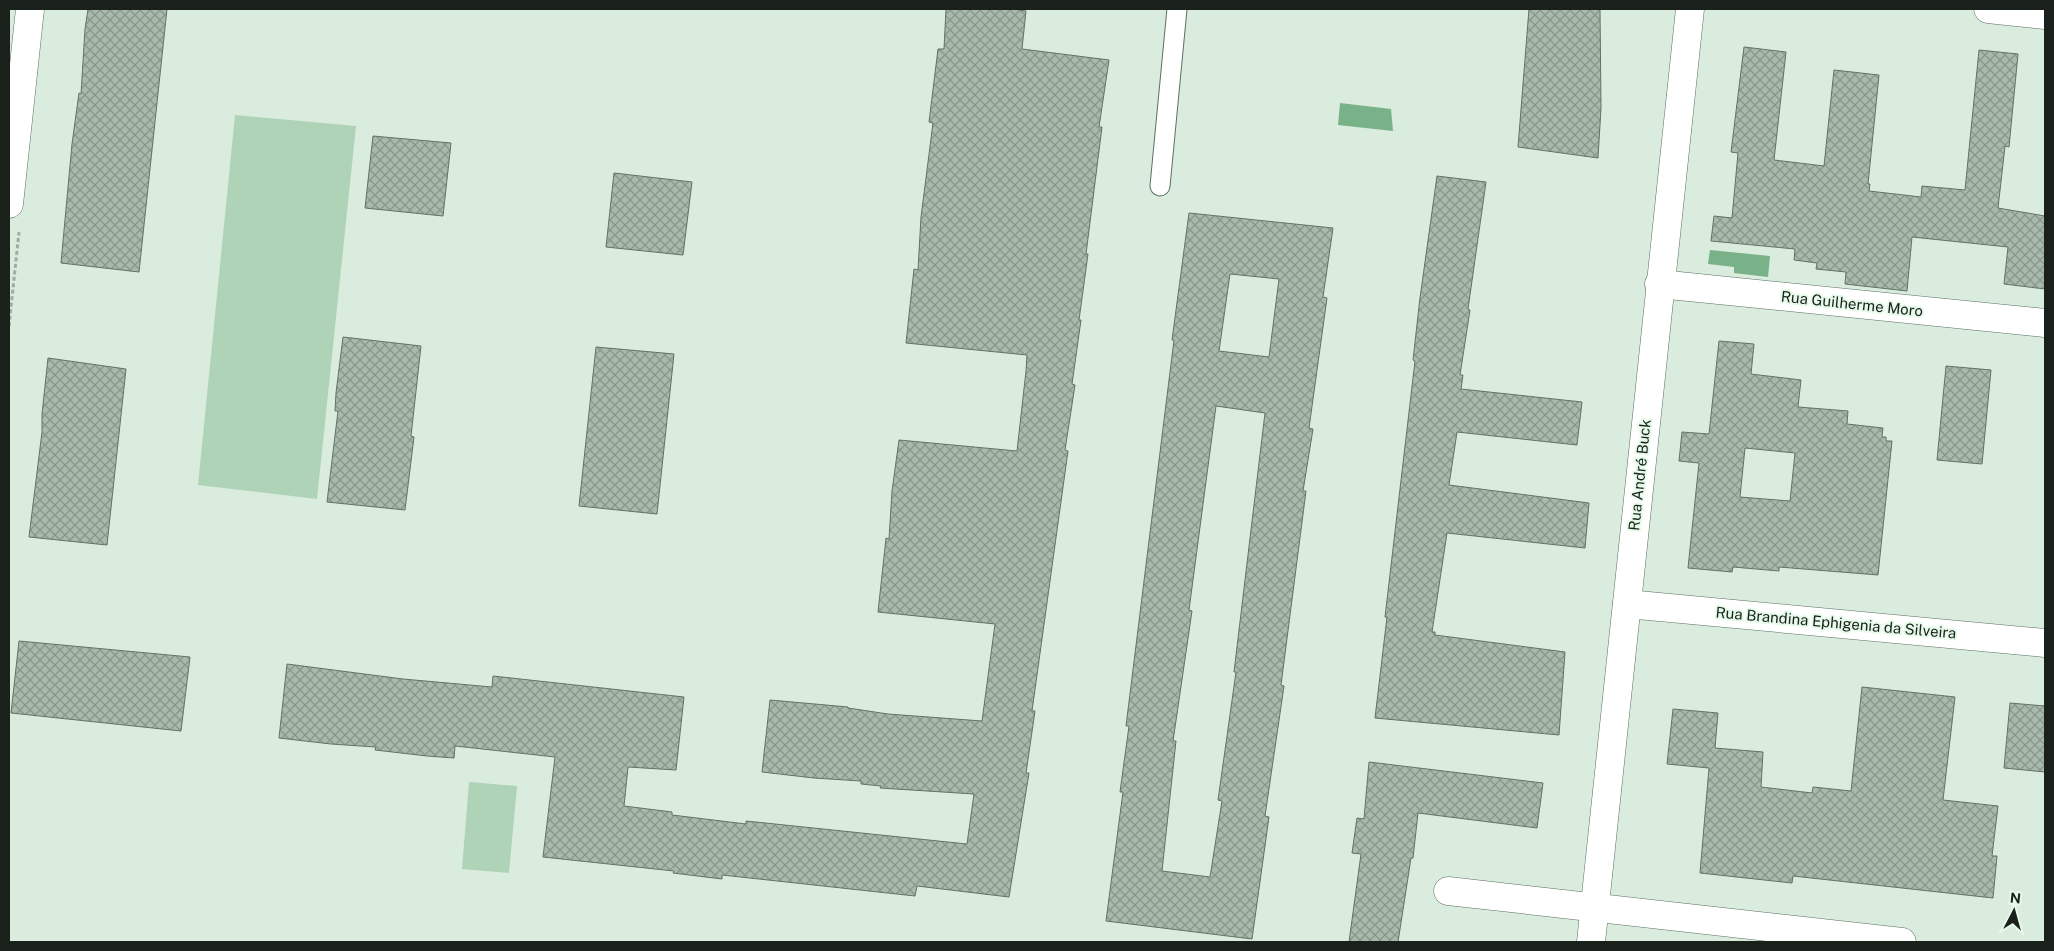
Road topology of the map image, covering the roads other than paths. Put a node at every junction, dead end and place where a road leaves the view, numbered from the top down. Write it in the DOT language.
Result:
graph roads {
  1 [pos="30,9"];
  2 [pos="1177,9"];
  3 [pos="1690,9"];
  4 [pos="1988,9"];
  5 [pos="2045,15"];
  6 [pos="1160,186"];
  7 [pos="9,204"];
  8 [pos="1659,284"];
  9 [pos="2045,323"];
  10 [pos="1627,604"];
  11 [pos="2045,643"];
  12 [pos="1448,891"];
  13 [pos="1594,908"];
  14 [pos="1591,942"];
  15 [pos="1902,942"];
  1 -- 7 [label="street"];
  2 -- 6 [label="lane"];
  3 -- 8 [label="street, Rua André Buck"];
  4 -- 5 [label="street"];
  8 -- 9 [label="street, Rua Guilherme Moro"];
  8 -- 10 [label="street, Rua André Buck"];
  10 -- 11 [label="street, Rua Brandina Ephigenia da Silveira"];
  10 -- 13 [label="street, Rua André Buck"];
  12 -- 13 [label="street"];
  13 -- 14 [label="street, Rua André Buck"];
  13 -- 15 [label="street"];
}
